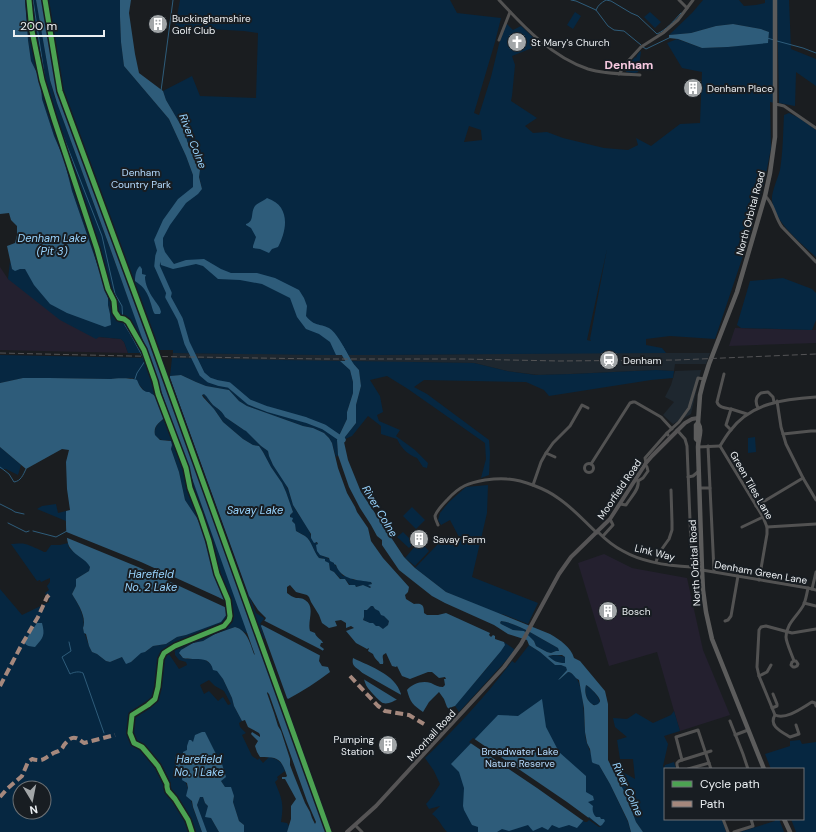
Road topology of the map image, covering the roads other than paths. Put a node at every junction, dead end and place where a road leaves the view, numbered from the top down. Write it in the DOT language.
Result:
graph roads {
  1 [pos="499,0"];
  2 [pos="679,0"];
  3 [pos="694,0"];
  4 [pos="774,0"];
  5 [pos="687,8"];
  6 [pos="510,12"];
  7 [pos="499,40"];
  8 [pos="619,74"];
  9 [pos="640,75"];
  10 [pos="775,104"];
  11 [pos="816,128"];
  12 [pos="765,196"];
  13 [pos="816,262"];
  14 [pos="724,374"];
  15 [pos="704,379"];
  16 [pos="816,397"];
  17 [pos="775,402"];
  18 [pos="588,408"];
  19 [pos="758,408"];
  20 [pos="730,409"];
  21 [pos="747,414"];
  22 [pos="698,420"];
  23 [pos="672,429"];
  24 [pos="678,430"];
  25 [pos="731,430"];
  26 [pos="816,431"];
  27 [pos="783,434"];
  28 [pos="669,435"];
  29 [pos="708,446"];
  30 [pos="720,446"];
  31 [pos="698,447"];
  32 [pos="546,453"];
  33 [pos="555,457"];
  34 [pos="591,464"];
  35 [pos="699,471"];
  36 [pos="688,477"];
  37 [pos="803,478"];
  38 [pos="533,485"];
  39 [pos="700,488"];
  40 [pos="710,488"];
  41 [pos="671,490"];
  42 [pos="816,500"];
  43 [pos="756,506"];
  44 [pos="763,517"];
  45 [pos="610,519"];
  46 [pos="816,524"];
  47 [pos="438,525"];
  48 [pos="742,527"];
  49 [pos="767,527"];
  50 [pos="598,532"];
  51 [pos="603,536"];
  52 [pos="691,545"];
  53 [pos="656,562"];
  54 [pos="692,567"];
  55 [pos="702,570"];
  56 [pos="714,572"];
  57 [pos="816,572"];
  58 [pos="738,576"];
  59 [pos="759,580"];
  60 [pos="808,588"];
  61 [pos="814,590"];
  62 [pos="804,603"];
  63 [pos="816,606"];
  64 [pos="725,621"];
  65 [pos="816,629"];
  66 [pos="787,631"];
  67 [pos="521,644"];
  68 [pos="794,661"];
  69 [pos="771,665"];
  70 [pos="759,676"];
  71 [pos="774,694"];
  72 [pos="816,706"];
  73 [pos="772,708"];
  74 [pos="775,715"];
  75 [pos="730,721"];
  76 [pos="796,725"];
  77 [pos="748,730"];
  78 [pos="736,735"];
  79 [pos="711,751"];
  80 [pos="706,753"];
  81 [pos="682,760"];
  82 [pos="709,763"];
  83 [pos="678,768"];
  84 [pos="692,768"];
  85 [pos="710,768"];
  86 [pos="748,768"];
  87 [pos="763,768"];
  88 [pos="723,820"];
  89 [pos="751,820"];
  90 [pos="784,820"];
  91 [pos="355,825"];
  92 [pos="347,832"];
  93 [pos="362,832"];
  94 [pos="728,832"];
  95 [pos="734,832"];
  96 [pos="790,832"];
  1 -- 6 [label="street"];
  2 -- 5 [label="street"];
  3 -- 5 [label="street"];
  4 -- 10 [label="main road, North Orbital Road"];
  5 -- 8 [label="street"];
  6 -- 7 [label="street"];
  6 -- 8 [label="street"];
  8 -- 9 [label="street"];
  10 -- 11 [label="street"];
  10 -- 12 [label="main road, North Orbital Road"];
  12 -- 13 [label="street"];
  12 -- 15 [label="main road, North Orbital Road"];
  14 -- 20 [label="street"];
  15 -- 22 [label="main road, North Orbital Road"];
  15 -- 23 [label="street"];
  16 -- 17 [label="street"];
  17 -- 19 [label="street"];
  17 -- 19 [label="street"];
  17 -- 27 [label="street"];
  18 -- 32 [label="street"];
  19 -- 21 [label="street"];
  20 -- 21 [label="street"];
  20 -- 25 [label="street"];
  21 -- 25 [label="street"];
  22 -- 24 [label="street, Moorfield Road"];
  22 -- 31 [label="main road, North Orbital Road"];
  23 -- 28 [label="street"];
  23 -- 34 [label="street"];
  24 -- 28 [label="street, Moorfield Road"];
  24 -- 36 [label="street"];
  25 -- 30 [label="street"];
  26 -- 27 [label="street"];
  27 -- 37 [label="street"];
  28 -- 45 [label="street, Moorfield Road"];
  29 -- 30 [label="street"];
  29 -- 31 [label="street"];
  29 -- 40 [label="street"];
  30 -- 43 [label="street, Green Tiles Lane"];
  31 -- 35 [label="main road, North Orbital Road"];
  32 -- 33 [label="street"];
  32 -- 38 [label="street"];
  35 -- 36 [label="street"];
  35 -- 39 [label="main road, North Orbital Road"];
  36 -- 52 [label="street"];
  37 -- 42 [label="street"];
  37 -- 43 [label="street"];
  38 -- 47 [label="street, Link Way"];
  38 -- 50 [label="street, Link Way"];
  39 -- 40 [label="street"];
  39 -- 55 [label="main road, North Orbital Road"];
  40 -- 56 [label="street"];
  41 -- 53 [label="street"];
  43 -- 44 [label="street, Green Tiles Lane"];
  44 -- 48 [label="street"];
  44 -- 49 [label="street, Green Tiles Lane"];
  45 -- 50 [label="street, Moorfield Road"];
  45 -- 51 [label="street"];
  46 -- 49 [label="street"];
  49 -- 59 [label="street, Green Tiles Lane"];
  50 -- 51 [label="street, Link Way"];
  50 -- 67 [label="street, Moorfield Road"];
  51 -- 53 [label="street, Link Way"];
  53 -- 54 [label="street, Link Way"];
  55 -- 56 [label="street, Denham Green Lane"];
  55 -- 77 [label="main road, North Orbital Road"];
  56 -- 58 [label="street, Denham Green Lane"];
  57 -- 61 [label="street"];
  58 -- 59 [label="street, Denham Green Lane"];
  58 -- 64 [label="street"];
  59 -- 60 [label="street, Denham Green Lane"];
  60 -- 61 [label="street, Denham Green Lane"];
  60 -- 62 [label="street"];
  62 -- 63 [label="street"];
  62 -- 66 [label="street"];
  65 -- 66 [label="street"];
  66 -- 68 [label="street"];
  66 -- 70 [label="street"];
  67 -- 91 [label="street, Moorhall Road"];
  69 -- 70 [label="street"];
  70 -- 73 [label="street"];
  71 -- 73 [label="street"];
  72 -- 74 [label="street"];
  73 -- 74 [label="street"];
  74 -- 76 [label="street"];
  75 -- 78 [label="street"];
  77 -- 78 [label="street"];
  77 -- 87 [label="main road, North Orbital Road"];
  78 -- 86 [label="street"];
  79 -- 80 [label="street"];
  80 -- 81 [label="street"];
  80 -- 81 [label="street"];
  80 -- 82 [label="street"];
  81 -- 83 [label="street"];
  82 -- 84 [label="street"];
  82 -- 85 [label="street"];
  88 -- 94 [label="street"];
  89 -- 95 [label="street"];
  90 -- 96 [label="main road"];
  91 -- 92 [label="street, Moorhall Road"];
  91 -- 93 [label="street"];
}
